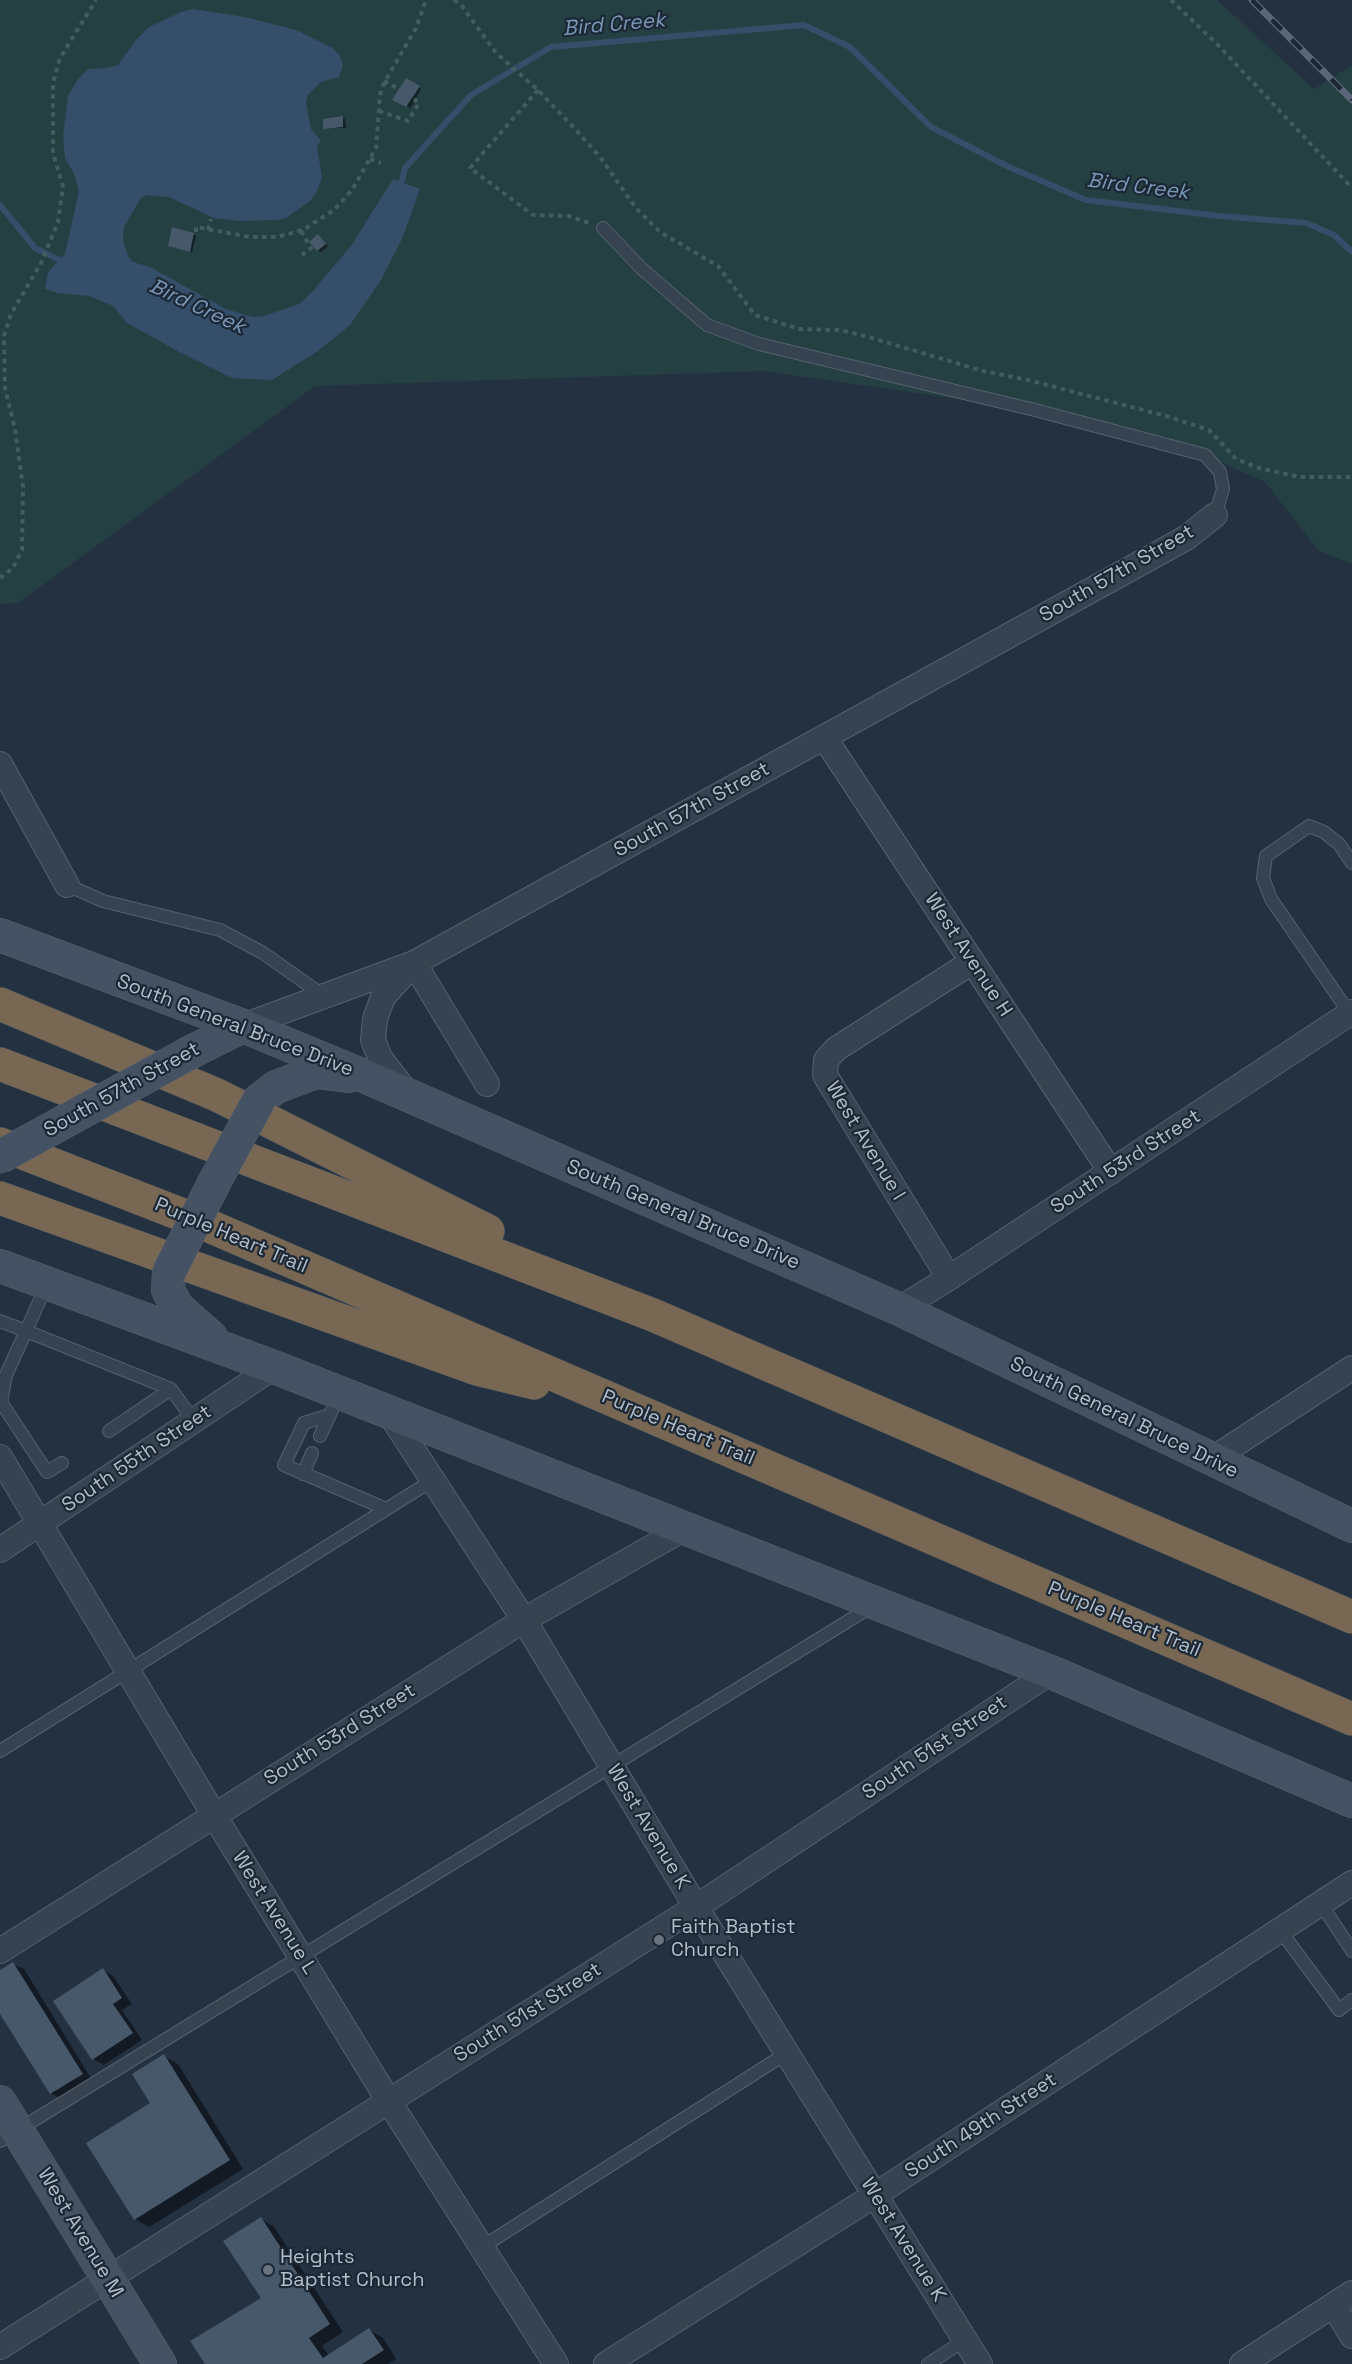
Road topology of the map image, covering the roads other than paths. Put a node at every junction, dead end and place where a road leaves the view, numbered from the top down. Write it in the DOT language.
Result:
graph roads {
  1 [pos="603,228"];
  2 [pos="1215,515"];
  3 [pos="824,737"];
  4 [pos="0,764"];
  5 [pos="1352,863"];
  6 [pos="67,885"];
  7 [pos="0,935"];
  8 [pos="972,962"];
  9 [pos="414,963"];
  10 [pos="324,996"];
  11 [pos="0,1004"];
  12 [pos="1351,1013"];
  13 [pos="243,1026"];
  14 [pos="0,1064"];
  15 [pos="371,1079"];
  16 [pos="487,1084"];
  17 [pos="411,1098"];
  18 [pos="0,1144"];
  19 [pos="0,1157"];
  20 [pos="1111,1172"];
  21 [pos="0,1198"];
  22 [pos="0,1266"];
  23 [pos="949,1278"];
  24 [pos="47,1283"];
  25 [pos="898,1309"];
  26 [pos="653,1314"];
  27 [pos="0,1321"];
  28 [pos="26,1332"];
  29 [pos="223,1348"];
  30 [pos="274,1367"];
  31 [pos="1352,1368"];
  32 [pos="171,1389"];
  33 [pos="335,1404"];
  34 [pos="624,1405"];
  35 [pos="389,1413"];
  36 [pos="194,1421"];
  37 [pos="109,1431"];
  38 [pos="320,1436"];
  39 [pos="312,1453"];
  40 [pos="0,1457"];
  41 [pos="1211,1460"];
  42 [pos="62,1463"];
  43 [pos="303,1474"];
  44 [pos="433,1479"];
  45 [pos="386,1509"];
  46 [pos="40,1524"];
  47 [pos="1352,1526"];
  48 [pos="685,1528"];
  49 [pos="0,1550"];
  50 [pos="877,1603"];
  51 [pos="1352,1617"];
  52 [pos="524,1620"];
  53 [pos="127,1670"];
  54 [pos="1051,1672"];
  55 [pos="1352,1719"];
  56 [pos="0,1751"];
  57 [pos="611,1765"];
  58 [pos="1352,1801"];
  59 [pos="214,1815"];
  60 [pos="1352,1883"];
  61 [pos="1321,1904"];
  62 [pos="696,1907"];
  63 [pos="1280,1930"];
  64 [pos="0,1951"];
  65 [pos="1352,1951"];
  66 [pos="300,1956"];
  67 [pos="1352,2000"];
  68 [pos="787,2053"];
  69 [pos="388,2100"];
  70 [pos="0,2102"];
  71 [pos="9,2136"];
  72 [pos="875,2195"];
  73 [pos="482,2247"];
  74 [pos="108,2280"];
  75 [pos="1342,2299"];
  76 [pos="1352,2336"];
  77 [pos="966,2340"];
  78 [pos="0,2347"];
  79 [pos="160,2364"];
  80 [pos="556,2364"];
  81 [pos="606,2364"];
  82 [pos="928,2364"];
  83 [pos="980,2364"];
  84 [pos="1242,2364"];
  1 -- 2 [label="lane, South 57th Street"];
  2 -- 3 [label="street, South 57th Street"];
  3 -- 8 [label="street, West Avenue H"];
  3 -- 9 [label="street, South 57th Street"];
  4 -- 6 [label="street"];
  5 -- 12 [label="lane"];
  6 -- 10 [label="lane"];
  7 -- 13 [label="main road, South General Bruce Drive"];
  8 -- 20 [label="street, West Avenue H"];
  8 -- 23 [label="street, West Avenue I"];
  9 -- 10 [label="street, South 57th Street"];
  9 -- 16 [label="street"];
  9 -- 17 [label="street, South 57th Street"];
  10 -- 13 [label="street, South 57th Street"];
  11 -- 26 [label="highway"];
  12 -- 20 [label="street, South 53rd Street"];
  13 -- 15 [label="main road, South General Bruce Drive"];
  13 -- 19 [label="main road, South 57th Street, bridge"];
  14 -- 26 [label="highway"];
  15 -- 17 [label="main road, South General Bruce Drive"];
  15 -- 29 [label="main road, bridge"];
  17 -- 25 [label="main road, South General Bruce Drive"];
  18 -- 34 [label="highway, Purple Heart Trail"];
  20 -- 23 [label="street, South 53rd Street"];
  21 -- 34 [label="highway"];
  22 -- 24 [label="main road"];
  23 -- 25 [label="street, South 53rd Street"];
  24 -- 28 [label="lane"];
  24 -- 29 [label="main road"];
  25 -- 41 [label="main road, South General Bruce Drive"];
  26 -- 51 [label="highway"];
  27 -- 28 [label="lane"];
  28 -- 32 [label="lane"];
  28 -- 42 [label="lane"];
  29 -- 30 [label="main road"];
  30 -- 33 [label="main road"];
  30 -- 36 [label="street, South 55th Street"];
  31 -- 41 [label="street"];
  32 -- 36 [label="lane"];
  32 -- 37 [label="lane"];
  33 -- 35 [label="main road"];
  33 -- 38 [label="lane"];
  33 -- 43 [label="lane"];
  34 -- 55 [label="highway, Purple Heart Trail"];
  35 -- 44 [label="street, West Avenue K"];
  35 -- 48 [label="main road"];
  36 -- 46 [label="street, South 55th Street"];
  39 -- 43 [label="lane"];
  40 -- 46 [label="street, West Avenue L"];
  41 -- 47 [label="main road, South General Bruce Drive"];
  43 -- 45 [label="lane"];
  44 -- 45 [label="lane"];
  44 -- 52 [label="street, West Avenue K"];
  45 -- 53 [label="lane"];
  46 -- 49 [label="street, South 55th Street"];
  46 -- 53 [label="street, West Avenue L"];
  48 -- 50 [label="main road"];
  48 -- 52 [label="street, South 53rd Street"];
  50 -- 54 [label="main road"];
  50 -- 57 [label="lane"];
  52 -- 57 [label="street, West Avenue K"];
  52 -- 59 [label="street, South 53rd Street"];
  53 -- 56 [label="lane"];
  53 -- 59 [label="street, West Avenue L"];
  54 -- 58 [label="main road"];
  54 -- 62 [label="street, South 51st Street"];
  57 -- 62 [label="street, West Avenue K"];
  57 -- 66 [label="lane"];
  59 -- 64 [label="street, South 53rd Street"];
  59 -- 66 [label="street, West Avenue L"];
  60 -- 61 [label="street, South 49th Street"];
  61 -- 63 [label="street, South 49th Street"];
  61 -- 65 [label="lane"];
  62 -- 68 [label="street, West Avenue K"];
  62 -- 69 [label="street, South 51st Street"];
  63 -- 67 [label="lane"];
  63 -- 72 [label="street, South 49th Street"];
  66 -- 69 [label="street, West Avenue L"];
  66 -- 71 [label="lane"];
  68 -- 72 [label="street, West Avenue K"];
  68 -- 73 [label="lane"];
  69 -- 73 [label="street, West Avenue L"];
  69 -- 74 [label="street, South 51st Street"];
  70 -- 71 [label="main road, West Avenue M"];
  71 -- 74 [label="main road, West Avenue M"];
  72 -- 77 [label="street, West Avenue K"];
  72 -- 81 [label="street, South 49th Street"];
  73 -- 80 [label="street, West Avenue L"];
  74 -- 78 [label="street, South 51st Street"];
  74 -- 79 [label="main road, West Avenue M"];
  75 -- 76 [label="street"];
  75 -- 84 [label="street"];
  77 -- 82 [label="lane"];
  77 -- 83 [label="street, West Avenue K"];
}
